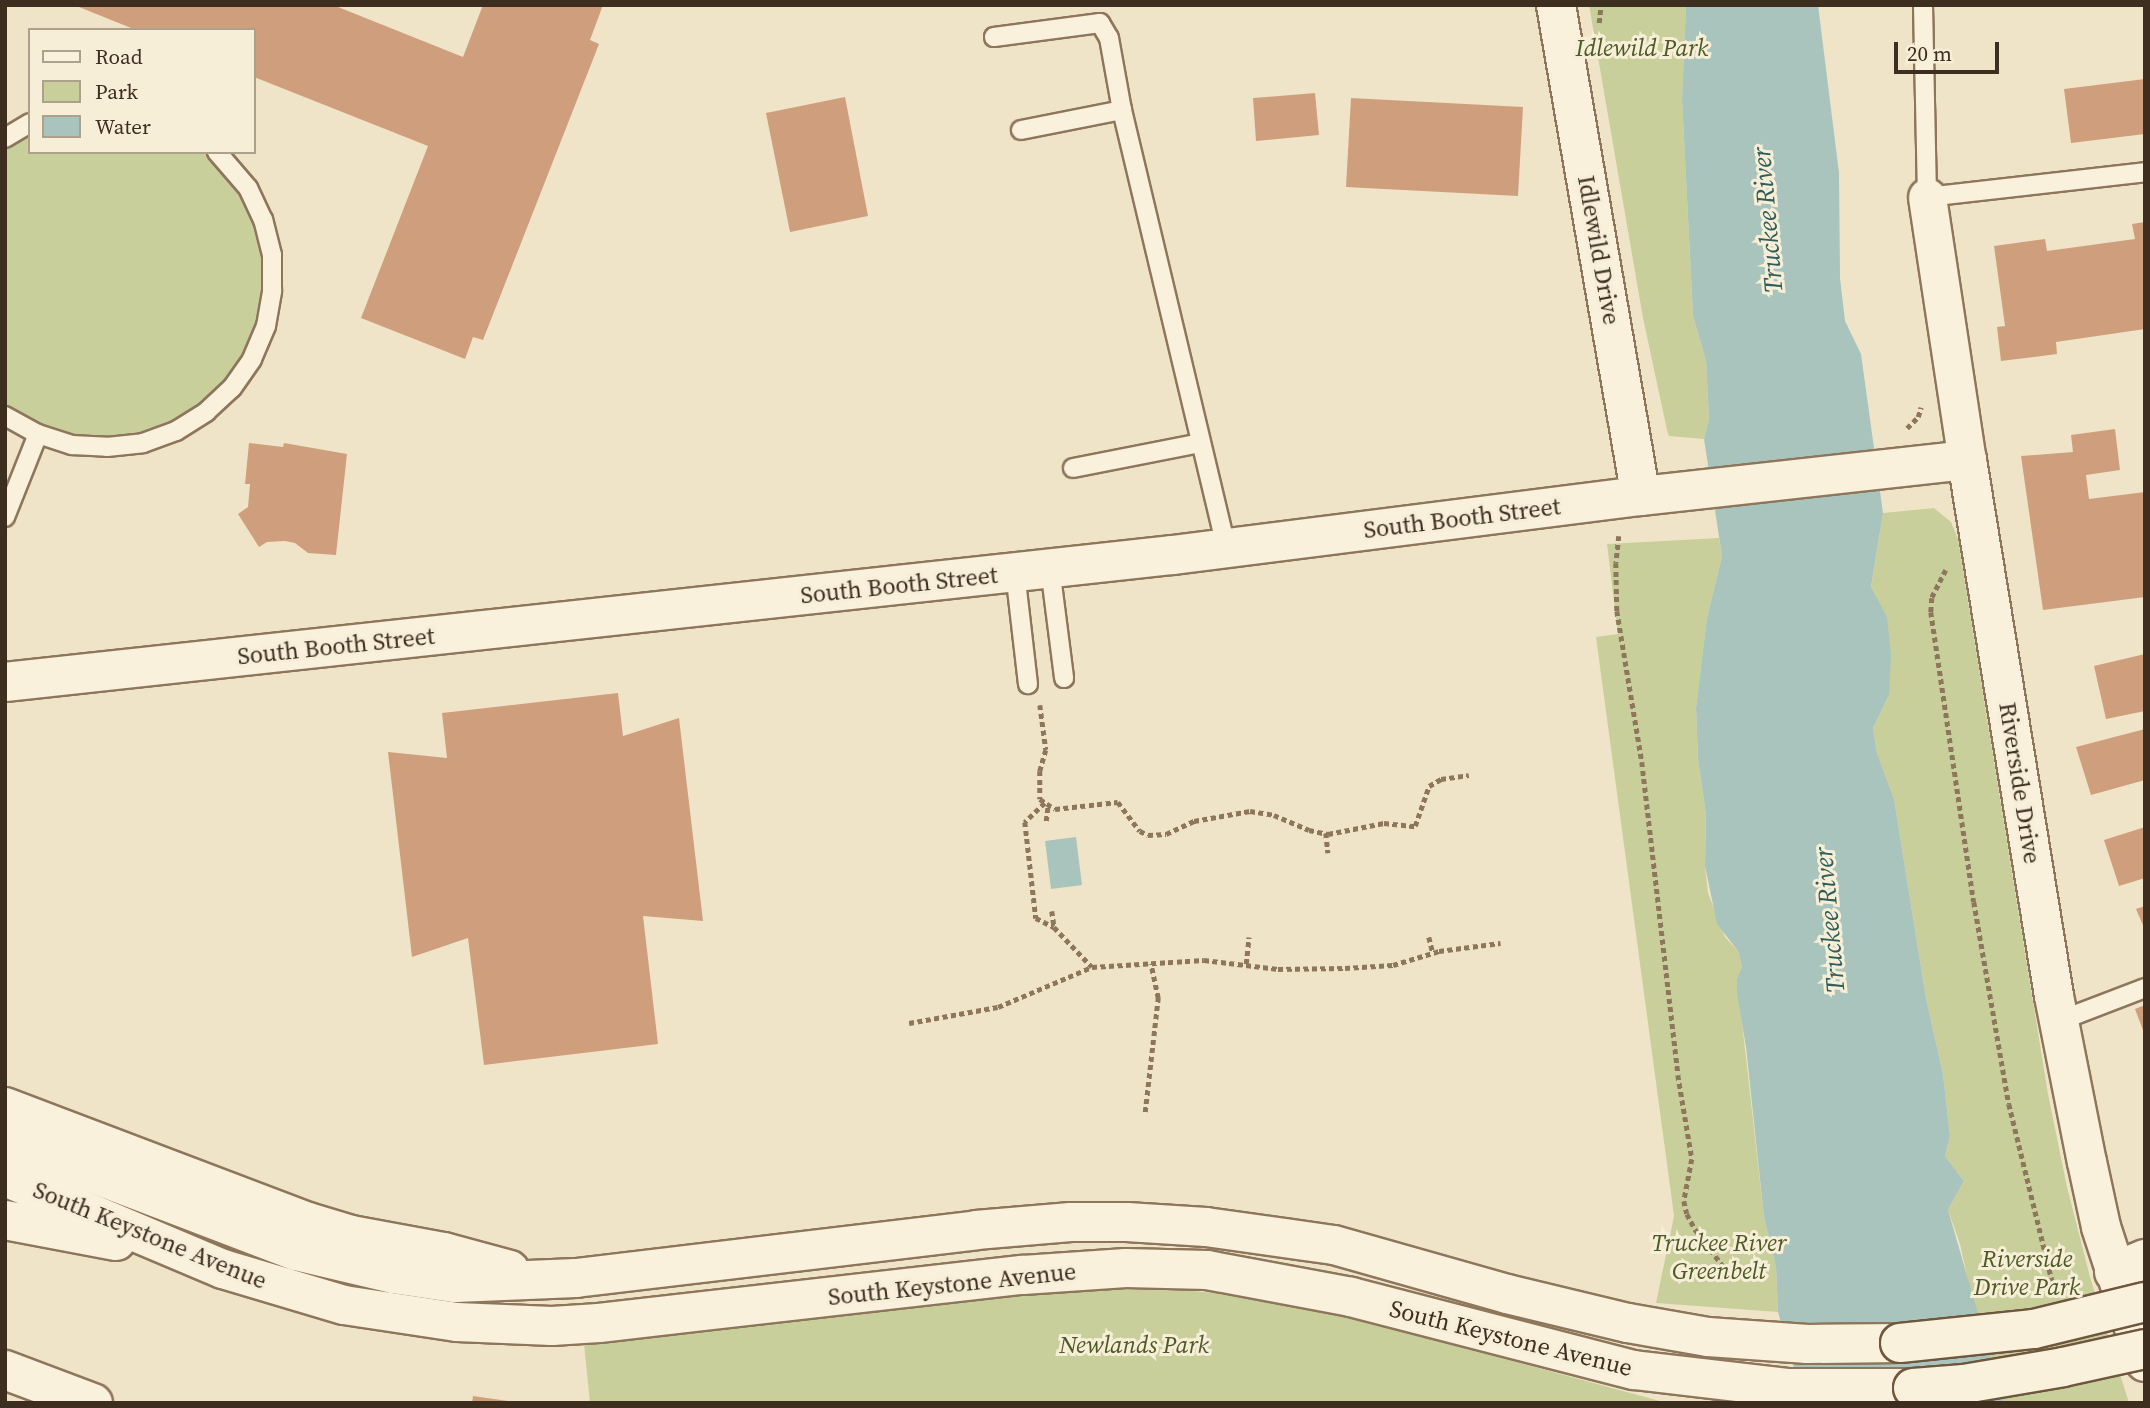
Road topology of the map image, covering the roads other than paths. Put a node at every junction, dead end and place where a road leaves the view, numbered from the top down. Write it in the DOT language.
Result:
graph roads {
  1 [pos="1556,5"];
  2 [pos="1923,5"];
  3 [pos="994,37"];
  4 [pos="1122,110"];
  5 [pos="28,124"];
  6 [pos="1021,130"];
  7 [pos="5,138"];
  8 [pos="219,154"];
  9 [pos="2145,172"];
  10 [pos="1927,197"];
  11 [pos="5,416"];
  12 [pos="38,435"];
  13 [pos="1201,443"];
  14 [pos="1966,460"];
  15 [pos="1073,468"];
  16 [pos="1657,494"];
  17 [pos="5,517"];
  18 [pos="1226,548"];
  19 [pos="1032,570"];
  20 [pos="1064,678"];
  21 [pos="5,682"];
  22 [pos="1034,690"];
  23 [pos="2145,988"];
  24 [pos="2059,1021"];
  25 [pos="5,1107"];
  26 [pos="5,1140"];
  27 [pos="5,1177"];
  28 [pos="5,1220"];
  29 [pos="2130,1265"];
  30 [pos="222,1269"];
  31 [pos="549,1280"];
  32 [pos="2145,1302"];
  33 [pos="2145,1349"];
  34 [pos="2145,1362"];
  35 [pos="5,1370"];
  36 [pos="93,1403"];
  1 -- 16 [label="main road, Idlewild Drive"];
  2 -- 10 [label="lane"];
  3 -- 4 [label="lane"];
  4 -- 6 [label="lane"];
  4 -- 13 [label="lane"];
  5 -- 7 [label="lane"];
  8 -- 12 [label="lane"];
  9 -- 10 [label="lane"];
  10 -- 14 [label="street, Riverside Drive"];
  11 -- 12 [label="lane"];
  12 -- 17 [label="lane"];
  13 -- 15 [label="lane"];
  13 -- 18 [label="lane"];
  14 -- 16 [label="main road, South Booth Street"];
  14 -- 24 [label="main road, Riverside Drive"];
  16 -- 18 [label="main road, South Booth Street"];
  18 -- 19 [label="main road, South Booth Street"];
  19 -- 20 [label="lane"];
  19 -- 21 [label="main road, South Booth Street"];
  19 -- 22 [label="lane"];
  23 -- 24 [label="lane"];
  24 -- 29 [label="main road, Riverside Drive"];
  25 -- 31 [label="main road"];
  26 -- 31 [label="main road, South Keystone Avenue"];
  27 -- 30 [label="main road, South Keystone Avenue"];
  28 -- 30 [label="main road"];
  29 -- 34 [label="main road, Riverside Drive"];
  30 -- 33 [label="main road, South Keystone Avenue, bridge"];
  31 -- 32 [label="main road, South Keystone Avenue, bridge"];
  35 -- 36 [label="main road"];
}
